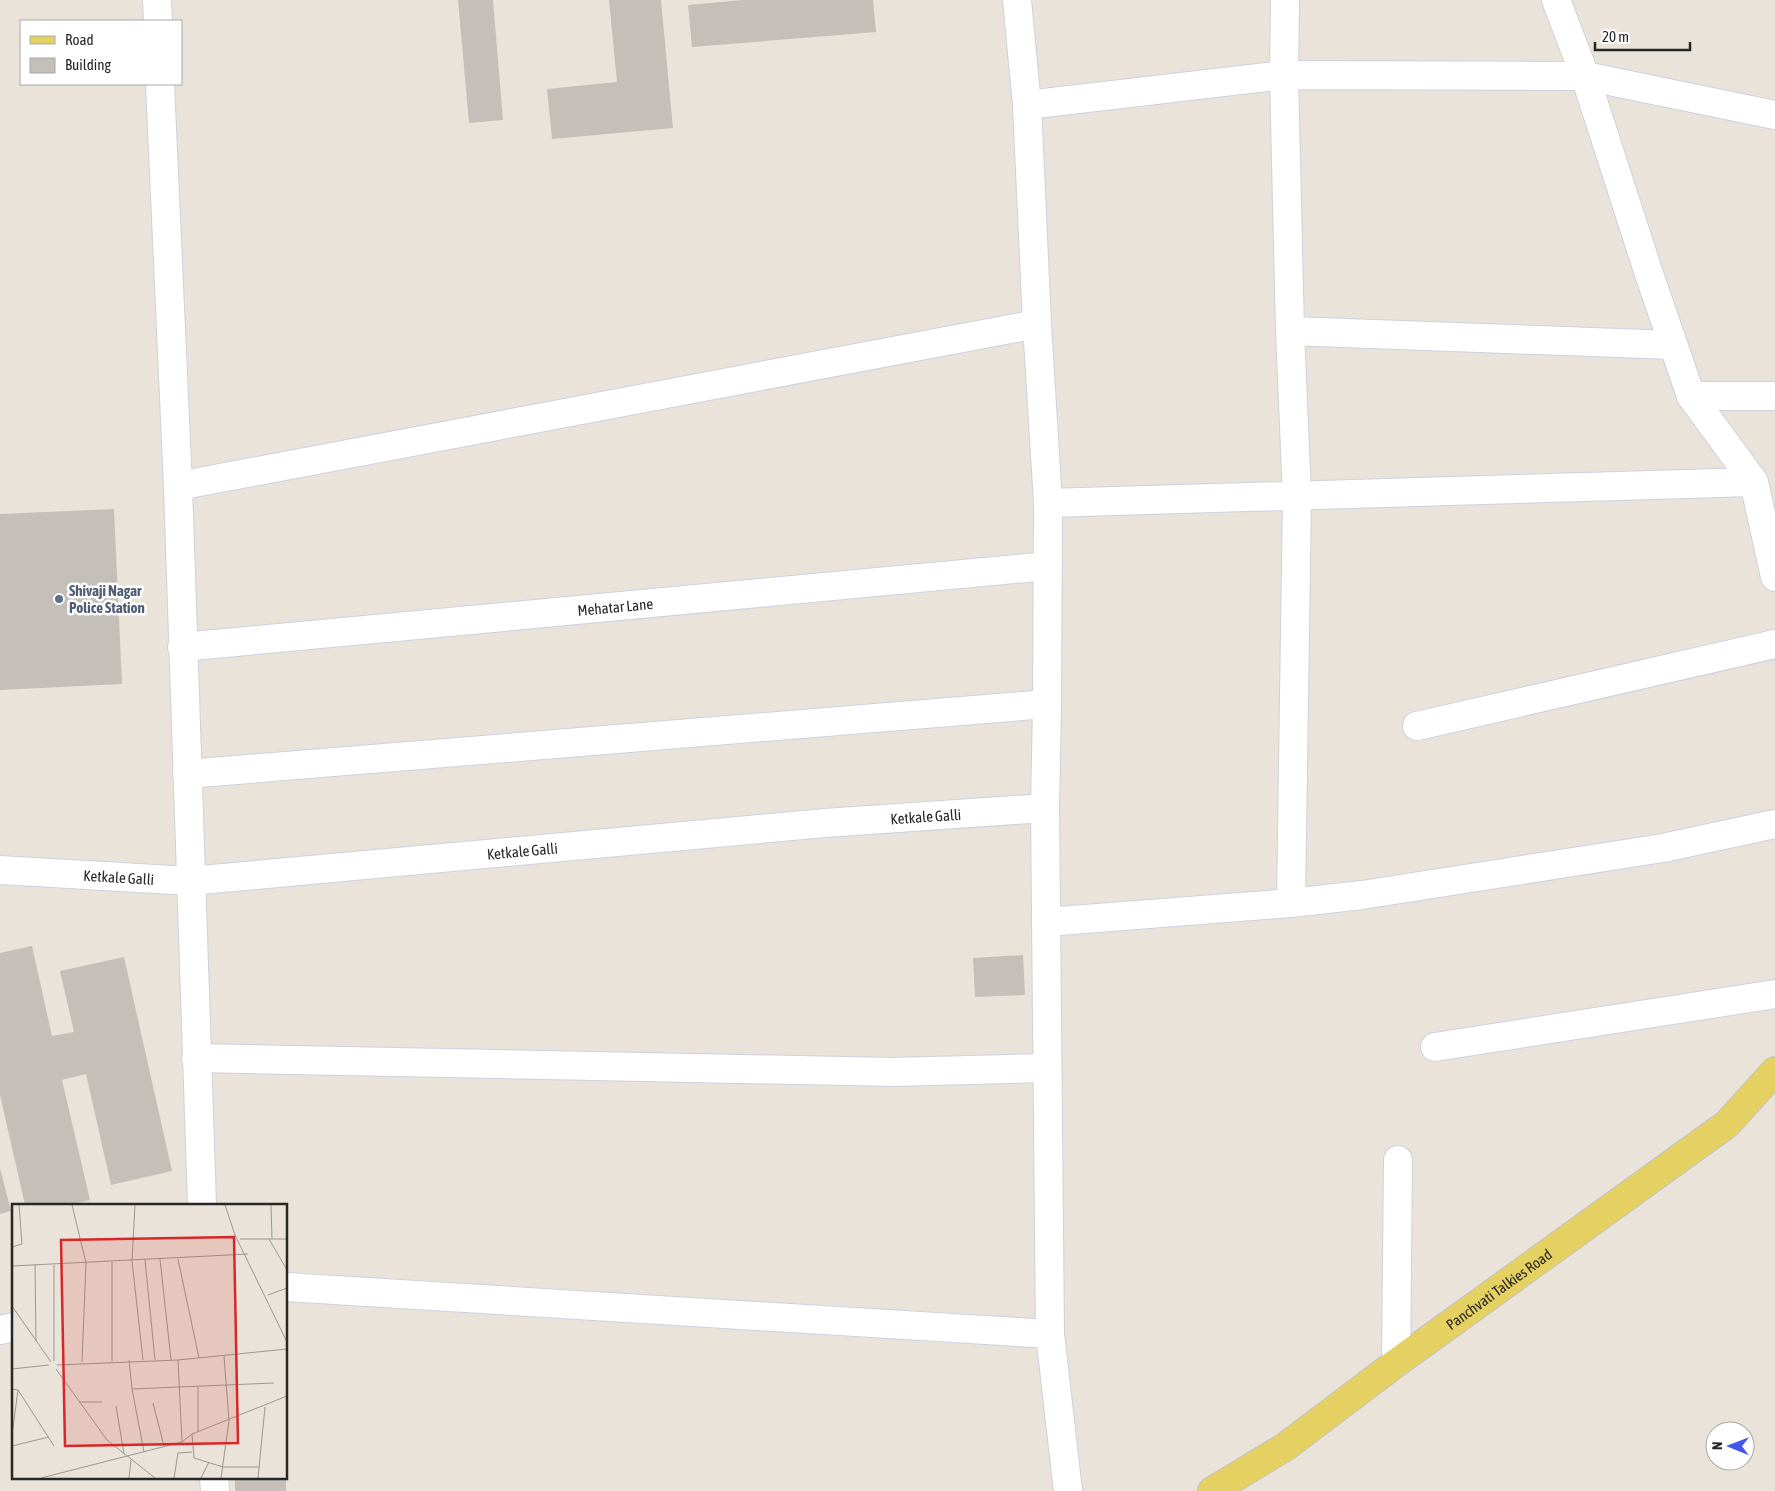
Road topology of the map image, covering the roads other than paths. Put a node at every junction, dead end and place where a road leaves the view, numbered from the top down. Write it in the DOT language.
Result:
graph roads {
  1 [pos="157,0"];
  2 [pos="1017,0"];
  3 [pos="1285,0"];
  4 [pos="1556,0"];
  5 [pos="158,20"];
  6 [pos="1284,75"];
  7 [pos="1585,76"];
  8 [pos="160,85"];
  9 [pos="1028,105"];
  10 [pos="1775,116"];
  11 [pos="1037,324"];
  12 [pos="1290,331"];
  13 [pos="1673,345"];
  14 [pos="1691,396"];
  15 [pos="1775,396"];
  16 [pos="1754,482"];
  17 [pos="178,486"];
  18 [pos="1297,496"];
  19 [pos="1048,503"];
  20 [pos="1048,566"];
  21 [pos="1775,577"];
  22 [pos="1775,644"];
  23 [pos="182,647"];
  24 [pos="1047,704"];
  25 [pos="1417,726"];
  26 [pos="187,774"];
  27 [pos="1044,808"];
  28 [pos="1775,824"];
  29 [pos="0,870"];
  30 [pos="190,881"];
  31 [pos="1291,903"];
  32 [pos="1046,922"];
  33 [pos="1775,994"];
  34 [pos="1435,1047"];
  35 [pos="196,1058"];
  36 [pos="1047,1068"];
  37 [pos="1775,1071"];
  38 [pos="1398,1160"];
  39 [pos="202,1204"];
  40 [pos="288,1287"];
  41 [pos="1050,1334"];
  42 [pos="1396,1363"];
  43 [pos="214,1478"];
  44 [pos="215,1491"];
  45 [pos="1068,1491"];
  46 [pos="1212,1491"];
  1 -- 5 [label="street"];
  2 -- 9 [label="street"];
  3 -- 6 [label="street"];
  4 -- 7 [label="street"];
  6 -- 7 [label="street"];
  6 -- 9 [label="street"];
  6 -- 12 [label="street"];
  7 -- 10 [label="street"];
  7 -- 13 [label="street"];
  8 -- 17 [label="street"];
  9 -- 11 [label="street"];
  11 -- 17 [label="street"];
  11 -- 19 [label="street"];
  12 -- 13 [label="street"];
  12 -- 18 [label="street"];
  13 -- 14 [label="street"];
  14 -- 15 [label="street"];
  14 -- 16 [label="street"];
  16 -- 18 [label="street"];
  16 -- 21 [label="street"];
  17 -- 23 [label="street"];
  18 -- 19 [label="street"];
  18 -- 31 [label="street"];
  19 -- 20 [label="street"];
  20 -- 23 [label="street, Mehatar Lane"];
  20 -- 24 [label="street"];
  22 -- 25 [label="street"];
  23 -- 26 [label="street"];
  24 -- 26 [label="street"];
  24 -- 27 [label="street"];
  26 -- 30 [label="street"];
  27 -- 30 [label="street, Ketkale Galli"];
  27 -- 32 [label="street"];
  28 -- 31 [label="street"];
  29 -- 30 [label="street, Ketkale Galli"];
  30 -- 35 [label="street"];
  31 -- 32 [label="street"];
  32 -- 36 [label="street"];
  33 -- 34 [label="street"];
  35 -- 36 [label="street"];
  35 -- 39 [label="street"];
  36 -- 41 [label="street"];
  37 -- 42 [label="main road, Panchvati Talkies Road"];
  38 -- 42 [label="street"];
  40 -- 41 [label="street"];
  41 -- 45 [label="street"];
  42 -- 46 [label="main road, Panchvati Talkies Road"];
  43 -- 44 [label="street"];
}
